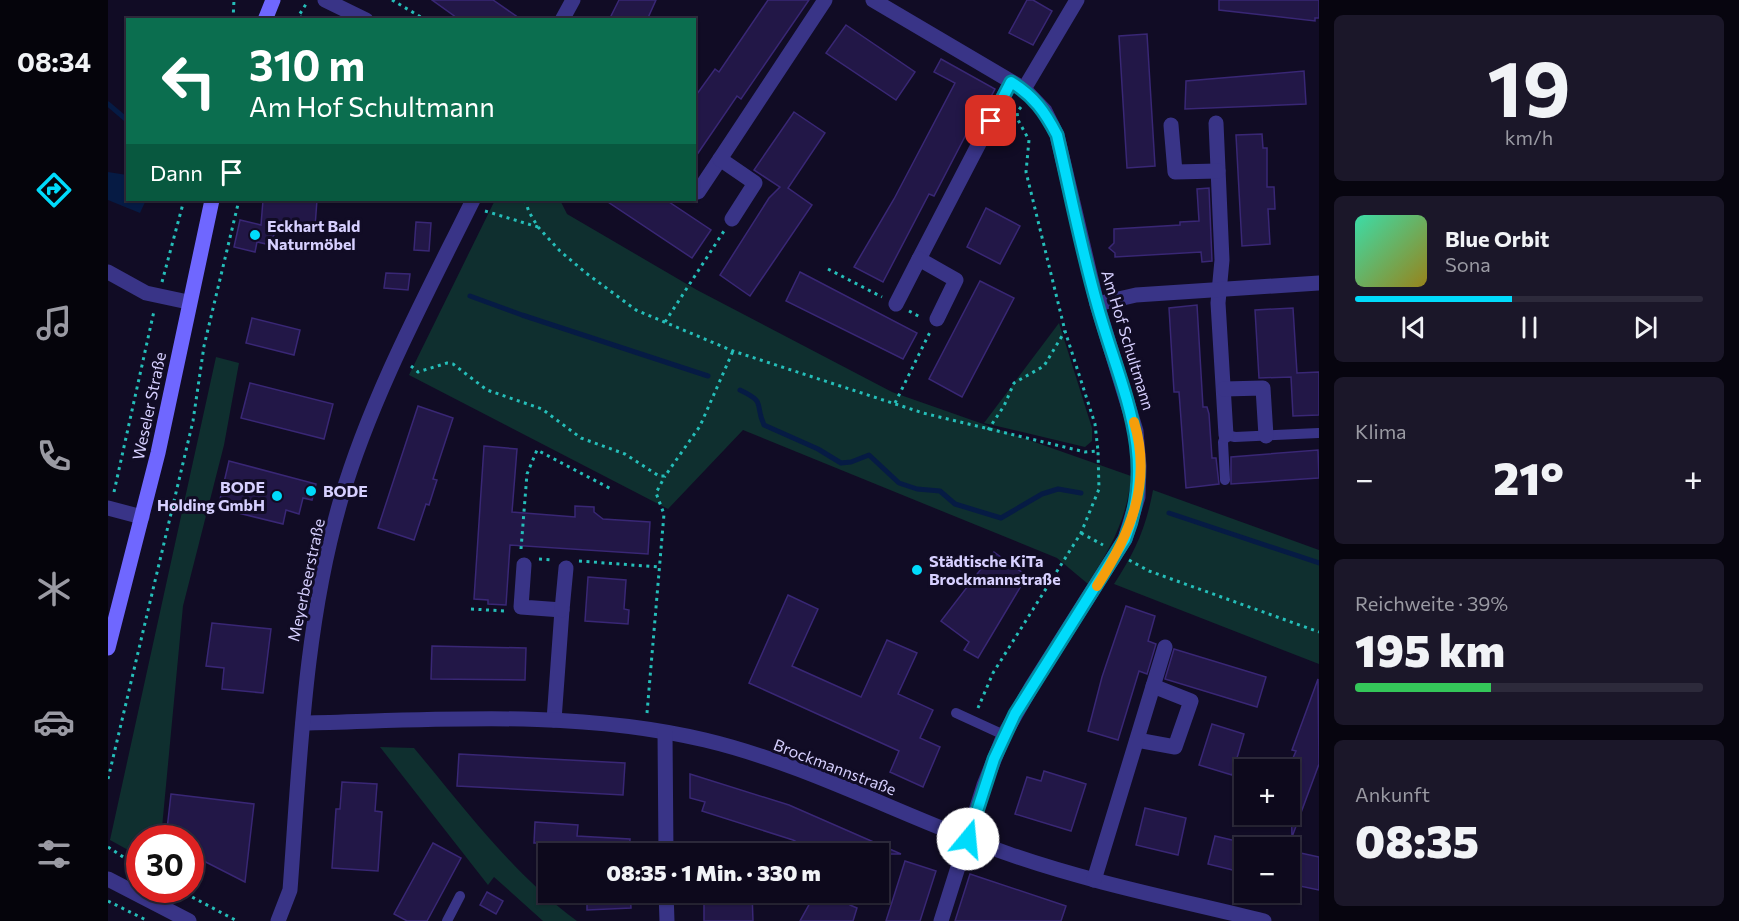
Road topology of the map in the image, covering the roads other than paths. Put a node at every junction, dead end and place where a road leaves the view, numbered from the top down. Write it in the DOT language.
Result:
graph roads {
  1 [pos="273,0"];
  2 [pos="325,0"];
  3 [pos="573,0"];
  4 [pos="825,0"];
  5 [pos="873,0"];
  6 [pos="1077,0"];
  7 [pos="266,18"];
  8 [pos="362,18"];
  9 [pos="563,18"];
  10 [pos="1022,89"];
  11 [pos="1216,123"];
  12 [pos="1172,125"];
  13 [pos="720,159"];
  14 [pos="1218,171"];
  15 [pos="698,192"];
  16 [pos="212,201"];
  17 [pos="476,204"];
  18 [pos="732,219"];
  19 [pos="919,258"];
  20 [pos="108,272"];
  21 [pos="1319,283"];
  22 [pos="1219,288"];
  23 [pos="188,302"];
  24 [pos="896,304"];
  25 [pos="1097,304"];
  26 [pos="937,319"];
  27 [pos="1224,389"];
  28 [pos="1318,433"];
  29 [pos="1226,435"];
  30 [pos="1266,436"];
  31 [pos="1225,480"];
  32 [pos="109,508"];
  33 [pos="142,517"];
  34 [pos="523,562"];
  35 [pos="568,565"];
  36 [pos="562,610"];
  37 [pos="1165,647"];
  38 [pos="108,648"];
  39 [pos="1153,686"];
  40 [pos="956,713"];
  41 [pos="554,720"];
  42 [pos="303,723"];
  43 [pos="665,733"];
  44 [pos="1004,735"];
  45 [pos="1137,740"];
  46 [pos="968,839"];
  47 [pos="666,843"];
  48 [pos="108,879"];
  49 [pos="1094,880"];
  50 [pos="460,896"];
  51 [pos="666,903"];
  52 [pos="189,921"];
  53 [pos="278,921"];
  54 [pos="447,921"];
  55 [pos="666,921"];
  56 [pos="941,921"];
  57 [pos="1264,921"];
  1 -- 7 [label="main road"];
  2 -- 8 [label="street"];
  3 -- 9 [label="street"];
  4 -- 13 [label="street"];
  5 -- 10 [label="street, Am Hof Schultmann"];
  6 -- 10 [label="street"];
  10 -- 19 [label="street"];
  10 -- 25 [label="street, Am Hof Schultmann"];
  11 -- 14 [label="street"];
  12 -- 14 [label="street"];
  13 -- 15 [label="street"];
  13 -- 18 [label="street"];
  14 -- 22 [label="street"];
  16 -- 23 [label="main road, Weseler Straße"];
  17 -- 42 [label="street, Meyerbeerstraße"];
  19 -- 24 [label="street"];
  19 -- 26 [label="street"];
  20 -- 23 [label="street"];
  21 -- 22 [label="street"];
  22 -- 25 [label="street"];
  22 -- 27 [label="street"];
  23 -- 33 [label="main road, Weseler Straße"];
  25 -- 44 [label="street, Am Hof Schultmann"];
  27 -- 29 [label="street"];
  27 -- 30 [label="street"];
  28 -- 30 [label="lane"];
  29 -- 30 [label="lane"];
  29 -- 31 [label="lane"];
  32 -- 33 [label="street"];
  33 -- 38 [label="main road, Weseler Straße"];
  34 -- 36 [label="street"];
  35 -- 36 [label="street"];
  36 -- 41 [label="street"];
  37 -- 39 [label="street"];
  39 -- 45 [label="street"];
  39 -- 45 [label="street"];
  40 -- 44 [label="lane"];
  41 -- 42 [label="street, Brockmannstraße"];
  41 -- 43 [label="street, Brockmannstraße"];
  42 -- 53 [label="street, Meyerbeerstraße"];
  43 -- 46 [label="street, Brockmannstraße"];
  43 -- 47 [label="street"];
  44 -- 46 [label="street, Am Hof Schultmann"];
  45 -- 49 [label="street"];
  46 -- 49 [label="street, Brockmannstraße"];
  46 -- 56 [label="street, Am Hof Schultmann"];
  48 -- 52 [label="street"];
  49 -- 57 [label="street, Brockmannstraße"];
  50 -- 54 [label="lane"];
  51 -- 55 [label="street"];
}
